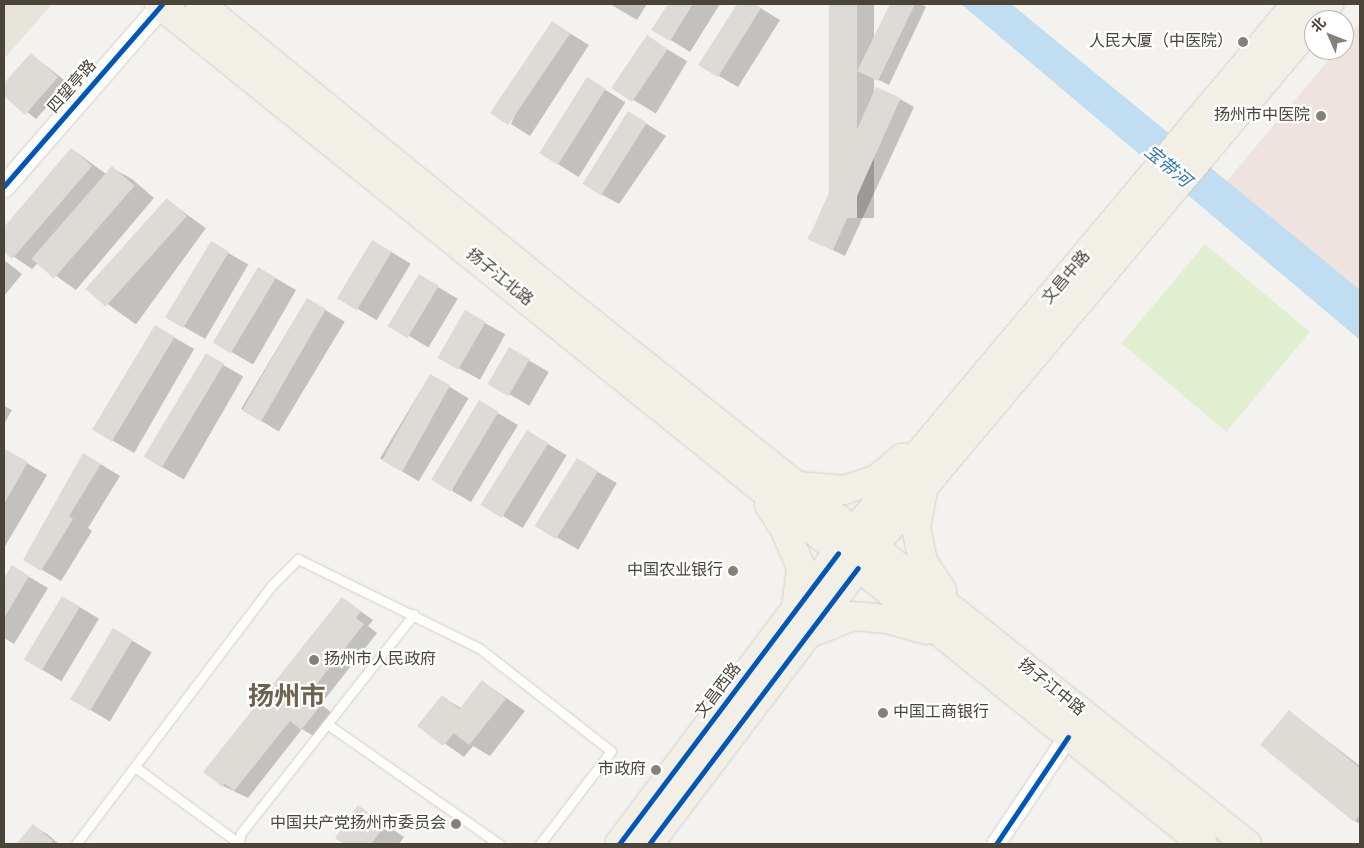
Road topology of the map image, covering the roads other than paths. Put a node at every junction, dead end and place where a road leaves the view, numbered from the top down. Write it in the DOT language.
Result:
graph roads {
  1 [pos="160,4"];
  2 [pos="200,4"];
  3 [pos="1296,4"];
  4 [pos="1304,32"];
  5 [pos="1195,145"];
  6 [pos="4,186"];
  7 [pos="1157,190"];
  8 [pos="949,419"];
  9 [pos="798,486"];
  10 [pos="924,487"];
  11 [pos="759,489"];
  12 [pos="865,538"];
  13 [pos="848,561"];
  14 [pos="796,609"];
  15 [pos="414,614"];
  16 [pos="960,614"];
  17 [pos="938,632"];
  18 [pos="808,634"];
  19 [pos="327,724"];
  20 [pos="1068,737"];
  21 [pos="135,767"];
  22 [pos="76,844"];
  23 [pos="239,844"];
  24 [pos="499,844"];
  25 [pos="540,844"];
  26 [pos="619,844"];
  27 [pos="649,844"];
  28 [pos="996,844"];
  29 [pos="1203,844"];
  30 [pos="1247,844"];
  1 -- 6 [label="street, 四望亭路"];
  1 -- 11 [label="main road, 扬子江北路"];
  2 -- 9 [label="main road, 扬子江北路"];
  3 -- 5 [label="main road, 文昌中路"];
  4 -- 5 [label="main road, 文昌中路"];
  5 -- 7 [label="main road, 文昌中路"];
  7 -- 8 [label="main road, 文昌中路"];
  7 -- 10 [label="main road, 文昌中路"];
  8 -- 9 [label="main road"];
  8 -- 12 [label="main road, 文昌中路"];
  9 -- 12 [label="main road, 扬子江北路"];
  10 -- 12 [label="main road, 文昌中路"];
  10 -- 16 [label="main road"];
  11 -- 13 [label="main road, 扬子江北路"];
  11 -- 14 [label="main road"];
  12 -- 13 [label="main road"];
  12 -- 16 [label="main road, 扬子江中路"];
  13 -- 14 [label="main road, 文昌西路"];
  13 -- 17 [label="main road, 扬子江中路"];
  13 -- 18 [label="main road"];
  14 -- 26 [label="main road, 文昌西路"];
  15 -- 19 [label="lane"];
  15 -- 21 [label="lane"];
  15 -- 25 [label="lane"];
  16 -- 30 [label="main road, 扬子江中路"];
  17 -- 18 [label="main road"];
  17 -- 20 [label="main road, 扬子江中路"];
  18 -- 27 [label="main road"];
  19 -- 23 [label="lane"];
  19 -- 24 [label="lane"];
  20 -- 28 [label="street"];
  20 -- 29 [label="main road, 扬子江中路"];
  21 -- 22 [label="lane"];
  21 -- 23 [label="lane"];
}
